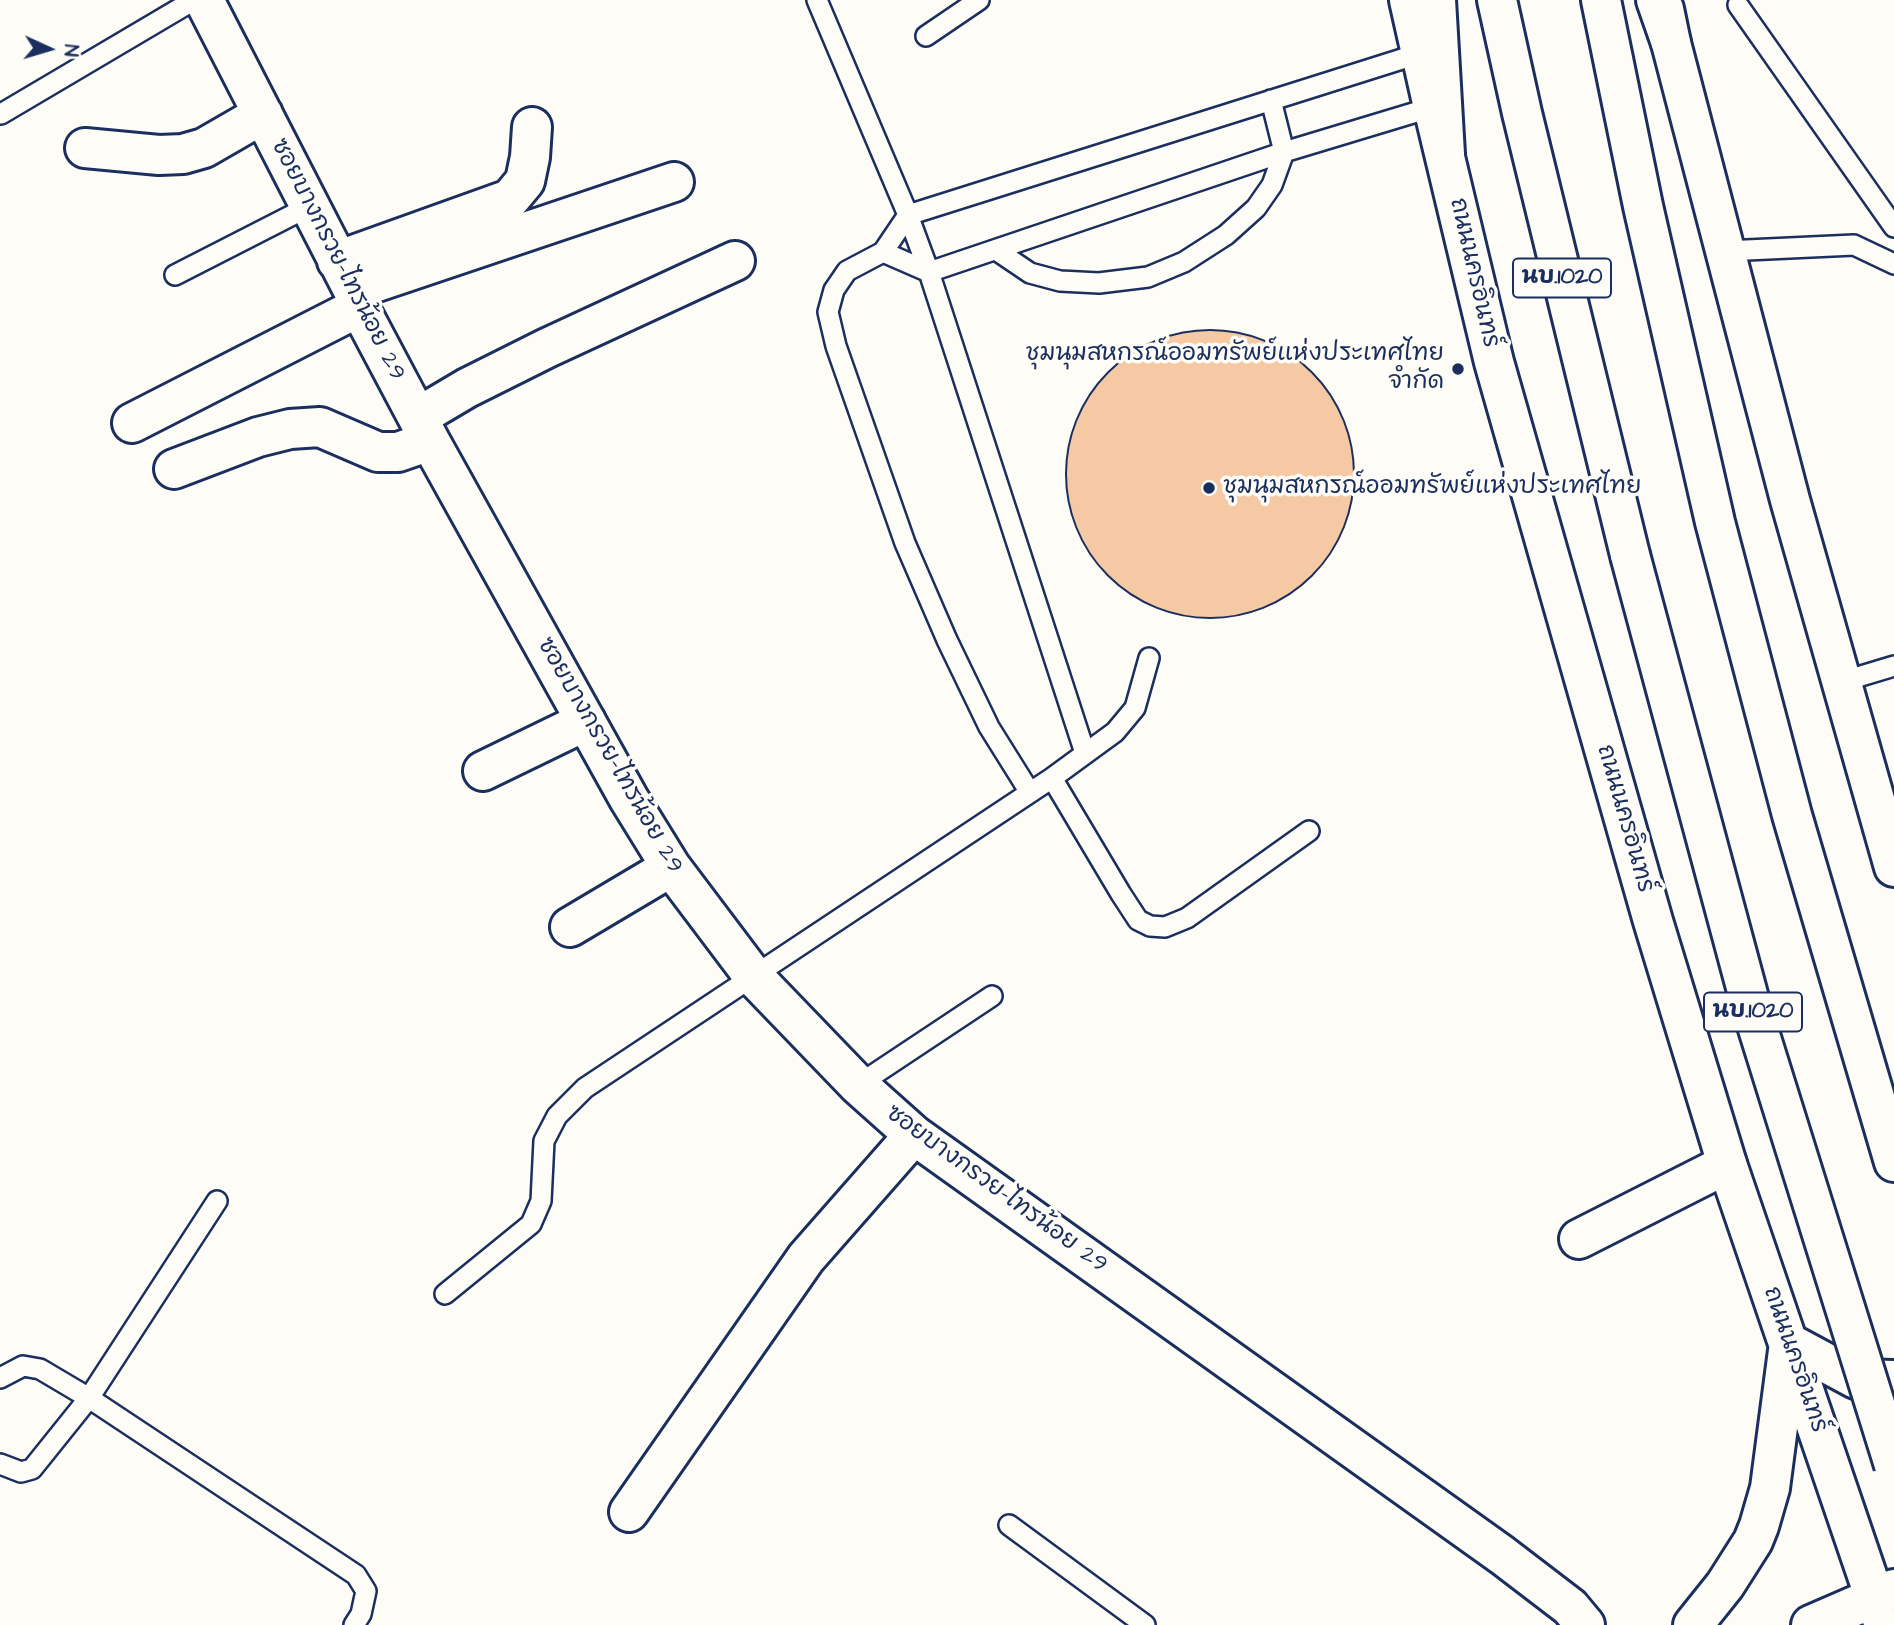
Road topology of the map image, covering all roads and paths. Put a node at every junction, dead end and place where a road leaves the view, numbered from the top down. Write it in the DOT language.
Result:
graph roads {
  1 [pos="194,0"];
  2 [pos="204,0"];
  3 [pos="817,0"];
  4 [pos="979,0"];
  5 [pos="1409,0"];
  6 [pos="1436,0"];
  7 [pos="1497,0"];
  8 [pos="1601,0"];
  9 [pos="1656,0"];
  10 [pos="1663,0"];
  11 [pos="1738,5"];
  12 [pos="926,36"];
  13 [pos="1671,43"];
  14 [pos="1421,53"];
  15 [pos="1271,100"];
  16 [pos="1433,107"];
  17 [pos="1,114"];
  18 [pos="263,114"];
  19 [pos="532,127"];
  20 [pos="85,148"];
  21 [pos="1284,152"];
  22 [pos="1445,154"];
  23 [pos="674,182"];
  24 [pos="310,206"];
  25 [pos="908,215"];
  26 [pos="1894,227"];
  27 [pos="996,250"];
  28 [pos="1725,251"];
  29 [pos="883,252"];
  30 [pos="735,261"];
  31 [pos="1894,264"];
  32 [pos="929,272"];
  33 [pos="175,275"];
  34 [pos="349,286"];
  35 [pos="132,423"];
  36 [pos="424,429"];
  37 [pos="174,469"];
  38 [pos="1149,658"];
  39 [pos="1894,666"];
  40 [pos="1841,682"];
  41 [pos="586,721"];
  42 [pos="1085,753"];
  43 [pos="483,771"];
  44 [pos="1052,778"];
  45 [pos="1029,791"];
  46 [pos="1309,831"];
  47 [pos="671,867"];
  48 [pos="1894,867"];
  49 [pos="570,927"];
  50 [pos="754,977"];
  51 [pos="992,996"];
  52 [pos="858,1085"];
  53 [pos="914,1135"];
  54 [pos="1894,1162"];
  55 [pos="1727,1164"];
  56 [pos="217,1200"];
  57 [pos="1579,1239"];
  58 [pos="445,1294"];
  59 [pos="1789,1343"];
  60 [pos="0,1378"];
  61 [pos="1894,1380"];
  62 [pos="89,1398"];
  63 [pos="0,1464"];
  64 [pos="1894,1465"];
  65 [pos="629,1512"];
  66 [pos="1009,1525"];
  67 [pos="1884,1604"];
  68 [pos="354,1625"];
  69 [pos="1145,1625"];
  70 [pos="1585,1625"];
  71 [pos="1693,1625"];
  72 [pos="1811,1625"];
  1 -- 17 [label="lane"];
  2 -- 18 [label="main road, ซอยบางกรวย-ไทรน้อย 29"];
  3 -- 25 [label="lane"];
  4 -- 12 [label="lane"];
  5 -- 14 [label="main road, ถนนนครอินทร์ / นบ.1020"];
  6 -- 22 [label="main road"];
  7 -- 64 [label="main road, นบ.1020, bridge"];
  8 -- 54 [label="main road"];
  9 -- 13 [label="main road"];
  10 -- 13 [label="main road"];
  11 -- 26 [label="lane"];
  13 -- 28 [label="main road"];
  14 -- 15 [label="lane"];
  14 -- 16 [label="main road, ถนนนครอินทร์ / นบ.1020"];
  15 -- 21 [label="lane"];
  15 -- 25 [label="lane"];
  16 -- 21 [label="lane"];
  16 -- 22 [label="main road, ถนนนครอินทร์ / นบ.1020"];
  18 -- 20 [label="main road"];
  18 -- 24 [label="main road, ซอยบางกรวย-ไทรน้อย 29"];
  19 -- 34 [label="main road"];
  21 -- 27 [label="lane"];
  21 -- 27 [label="lane"];
  22 -- 55 [label="main road, ถนนนครอินทร์ / นบ.1020"];
  23 -- 34 [label="main road"];
  24 -- 33 [label="lane"];
  24 -- 34 [label="main road, ซอยบางกรวย-ไทรน้อย 29"];
  25 -- 29 [label="lane"];
  25 -- 32 [label="lane"];
  27 -- 32 [label="lane"];
  28 -- 31 [label="lane"];
  28 -- 40 [label="main road"];
  29 -- 32 [label="lane"];
  29 -- 45 [label="lane"];
  30 -- 36 [label="main road"];
  32 -- 42 [label="lane"];
  34 -- 35 [label="main road"];
  34 -- 36 [label="main road, ซอยบางกรวย-ไทรน้อย 29"];
  36 -- 37 [label="main road"];
  36 -- 41 [label="main road, ซอยบางกรวย-ไทรน้อย 29"];
  38 -- 42 [label="lane"];
  39 -- 40 [label="lane"];
  40 -- 48 [label="main road"];
  41 -- 43 [label="main road"];
  41 -- 47 [label="main road, ซอยบางกรวย-ไทรน้อย 29"];
  42 -- 44 [label="lane"];
  44 -- 45 [label="lane"];
  44 -- 46 [label="lane"];
  45 -- 50 [label="lane"];
  47 -- 49 [label="main road"];
  47 -- 50 [label="main road, ซอยบางกรวย-ไทรน้อย 29"];
  50 -- 52 [label="main road, ซอยบางกรวย-ไทรน้อย 29"];
  50 -- 58 [label="lane"];
  51 -- 52 [label="lane"];
  52 -- 53 [label="main road, ซอยบางกรวย-ไทรน้อย 29"];
  53 -- 65 [label="main road"];
  53 -- 70 [label="main road, ซอยบางกรวย-ไทรน้อย 29"];
  55 -- 57 [label="main road"];
  55 -- 59 [label="main road, ถนนนครอินทร์ / นบ.1020"];
  56 -- 62 [label="lane"];
  59 -- 61 [label="main road"];
  59 -- 67 [label="main road, ถนนนครอินทร์ / นบ.1020"];
  59 -- 71 [label="main road"];
  60 -- 62 [label="lane"];
  62 -- 63 [label="lane"];
  62 -- 68 [label="lane"];
  66 -- 69 [label="lane"];
  67 -- 72 [label="main road"];
}
